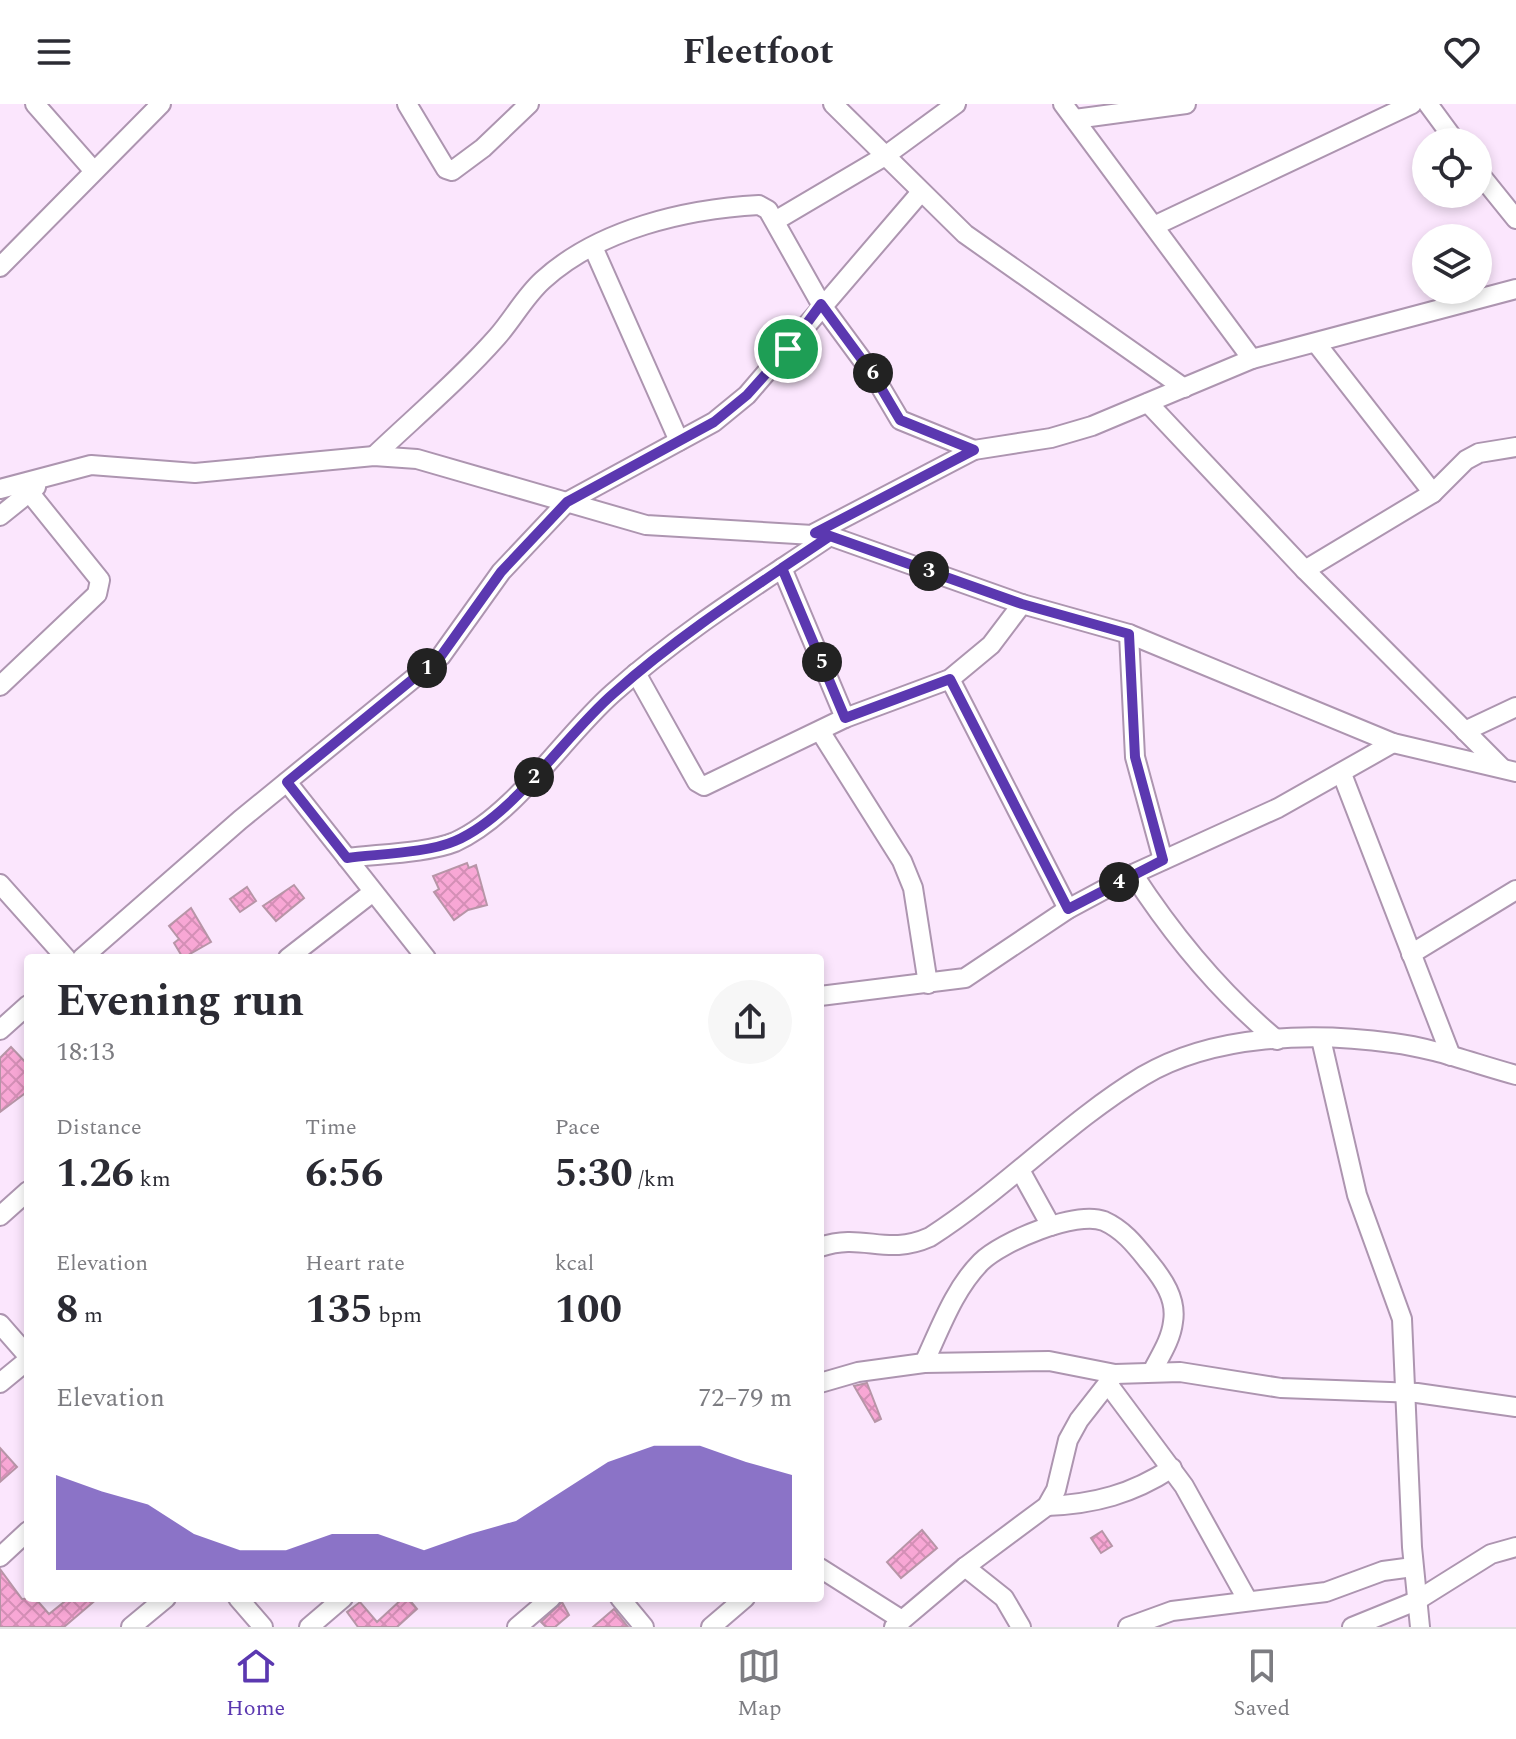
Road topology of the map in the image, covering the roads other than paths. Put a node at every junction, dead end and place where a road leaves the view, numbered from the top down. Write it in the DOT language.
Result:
graph roads {
  1 [pos="35,104"];
  2 [pos="161,104"];
  3 [pos="407,104"];
  4 [pos="529,104"];
  5 [pos="833,104"];
  6 [pos="956,104"];
  7 [pos="1186,104"];
  8 [pos="1412,104"];
  9 [pos="1428,104"];
  10 [pos="1069,111"];
  11 [pos="1446,128"];
  12 [pos="885,156"];
  13 [pos="93,170"];
  14 [pos="1492,189"];
  15 [pos="921,192"];
  16 [pos="1516,219"];
  17 [pos="775,221"];
  18 [pos="1154,226"];
  19 [pos="593,247"];
  20 [pos="0,267"];
  21 [pos="1516,289"];
  22 [pos="821,304"];
  23 [pos="1316,343"];
  24 [pos="1252,359"];
  25 [pos="1184,388"];
  26 [pos="1148,403"];
  27 [pos="679,441"];
  28 [pos="1516,447"];
  29 [pos="974,450"];
  30 [pos="374,456"];
  31 [pos="44,480"];
  32 [pos="0,489"];
  33 [pos="29,492"];
  34 [pos="1433,493"];
  35 [pos="567,502"];
  36 [pos="0,516"];
  37 [pos="822,534"];
  38 [pos="782,568"];
  39 [pos="1305,570"];
  40 [pos="1022,604"];
  41 [pos="1129,634"];
  42 [pos="636,673"];
  43 [pos="950,679"];
  44 [pos="0,686"];
  45 [pos="1516,707"];
  46 [pos="845,718"];
  47 [pos="820,731"];
  48 [pos="1465,731"];
  49 [pos="1393,743"];
  50 [pos="1508,769"];
  51 [pos="1342,774"];
  52 [pos="287,782"];
  53 [pos="347,858"];
  54 [pos="1163,860"];
  55 [pos="1133,874"];
  56 [pos="0,884"];
  57 [pos="1516,890"];
  58 [pos="373,892"];
  59 [pos="1068,909"];
  60 [pos="62,954"];
  61 [pos="87,954"];
  62 [pos="293,954"];
  63 [pos="423,954"];
  64 [pos="1411,954"];
  65 [pos="928,984"];
  66 [pos="824,996"];
  67 [pos="24,1009"];
  68 [pos="0,1030"];
  69 [pos="1321,1039"];
  70 [pos="1277,1040"];
  71 [pos="1451,1056"];
  72 [pos="1516,1075"];
  73 [pos="1020,1170"];
  74 [pos="24,1195"];
  75 [pos="0,1216"];
  76 [pos="1051,1226"];
  77 [pos="824,1246"];
  78 [pos="0,1324"];
  79 [pos="24,1353"];
  80 [pos="24,1362"];
  81 [pos="924,1363"];
  82 [pos="1152,1372"];
  83 [pos="1112,1379"];
  84 [pos="824,1382"];
  85 [pos="0,1383"];
  86 [pos="1404,1392"];
  87 [pos="1516,1407"];
  88 [pos="1172,1468"];
  89 [pos="1047,1506"];
  90 [pos="24,1535"];
  91 [pos="1516,1547"];
  92 [pos="0,1557"];
  93 [pos="965,1567"];
  94 [pos="1413,1567"];
  95 [pos="824,1571"];
  96 [pos="1248,1601"];
  97 [pos="1416,1601"];
  98 [pos="161,1602"];
  99 [pos="241,1602"];
  100 [pos="338,1602"];
  101 [pos="546,1602"];
  102 [pos="623,1602"];
  103 [pos="740,1602"];
  104 [pos="898,1623"];
  105 [pos="131,1627"];
  106 [pos="263,1627"];
  107 [pos="309,1627"];
  108 [pos="517,1627"];
  109 [pos="644,1627"];
  110 [pos="711,1627"];
  111 [pos="1021,1627"];
  112 [pos="1128,1627"];
  113 [pos="1352,1627"];
  114 [pos="1420,1627"];
  1 -- 13 [label="street"];
  2 -- 13 [label="street"];
  3 -- 4 [label="street"];
  5 -- 12 [label="street"];
  6 -- 12 [label="street"];
  7 -- 10 [label="street"];
  8 -- 18 [label="street"];
  9 -- 11 [label="street"];
  10 -- 18 [label="street"];
  12 -- 15 [label="street"];
  12 -- 17 [label="street"];
  13 -- 20 [label="street"];
  14 -- 16 [label="street"];
  15 -- 22 [label="street"];
  15 -- 25 [label="street"];
  17 -- 19 [label="street"];
  17 -- 22 [label="street"];
  18 -- 24 [label="street"];
  19 -- 27 [label="street"];
  19 -- 30 [label="street"];
  21 -- 23 [label="street"];
  22 -- 27 [label="street"];
  22 -- 29 [label="street"];
  23 -- 24 [label="street"];
  23 -- 34 [label="street"];
  24 -- 25 [label="street"];
  25 -- 26 [label="street"];
  26 -- 29 [label="street"];
  26 -- 39 [label="street"];
  27 -- 35 [label="street"];
  28 -- 34 [label="street"];
  29 -- 37 [label="street"];
  30 -- 31 [label="street"];
  30 -- 35 [label="street"];
  31 -- 32 [label="street"];
  31 -- 33 [label="street"];
  33 -- 36 [label="street"];
  33 -- 44 [label="street"];
  34 -- 39 [label="street"];
  35 -- 37 [label="street"];
  35 -- 52 [label="street"];
  37 -- 38 [label="street"];
  37 -- 40 [label="street"];
  38 -- 42 [label="street"];
  38 -- 46 [label="street"];
  39 -- 48 [label="street"];
  40 -- 41 [label="street"];
  40 -- 43 [label="street"];
  41 -- 49 [label="street"];
  41 -- 54 [label="street"];
  42 -- 47 [label="street"];
  42 -- 53 [label="street"];
  43 -- 46 [label="street"];
  43 -- 59 [label="street"];
  45 -- 48 [label="street"];
  46 -- 47 [label="street"];
  47 -- 65 [label="street"];
  48 -- 50 [label="street"];
  49 -- 50 [label="street"];
  49 -- 51 [label="street"];
  51 -- 54 [label="street"];
  51 -- 64 [label="street"];
  52 -- 53 [label="street"];
  52 -- 61 [label="street"];
  53 -- 58 [label="street"];
  54 -- 55 [label="street"];
  55 -- 59 [label="street"];
  55 -- 70 [label="street"];
  56 -- 60 [label="street"];
  57 -- 64 [label="street"];
  58 -- 62 [label="street"];
  58 -- 63 [label="street"];
  59 -- 65 [label="street"];
  64 -- 71 [label="street"];
  65 -- 66 [label="street"];
  67 -- 68 [label="street"];
  69 -- 70 [label="street"];
  69 -- 71 [label="street"];
  69 -- 86 [label="street"];
  70 -- 73 [label="street"];
  71 -- 72 [label="street"];
  73 -- 76 [label="street"];
  73 -- 77 [label="street"];
  74 -- 75 [label="street"];
  76 -- 81 [label="street"];
  76 -- 82 [label="street"];
  78 -- 79 [label="street"];
  80 -- 85 [label="street"];
  81 -- 83 [label="street"];
  81 -- 84 [label="street"];
  82 -- 83 [label="street"];
  82 -- 86 [label="street"];
  83 -- 88 [label="street"];
  83 -- 89 [label="street"];
  86 -- 87 [label="street"];
  86 -- 94 [label="street"];
  88 -- 89 [label="street"];
  88 -- 96 [label="street"];
  89 -- 93 [label="street"];
  90 -- 92 [label="street"];
  91 -- 97 [label="street"];
  93 -- 104 [label="street"];
  93 -- 111 [label="street"];
  94 -- 96 [label="street"];
  94 -- 97 [label="street"];
  95 -- 104 [label="street"];
  96 -- 112 [label="street"];
  97 -- 113 [label="street"];
  97 -- 114 [label="street"];
  98 -- 105 [label="street"];
  99 -- 106 [label="street"];
  100 -- 107 [label="street"];
  101 -- 108 [label="street"];
  102 -- 109 [label="street"];
  103 -- 110 [label="street"];
}
